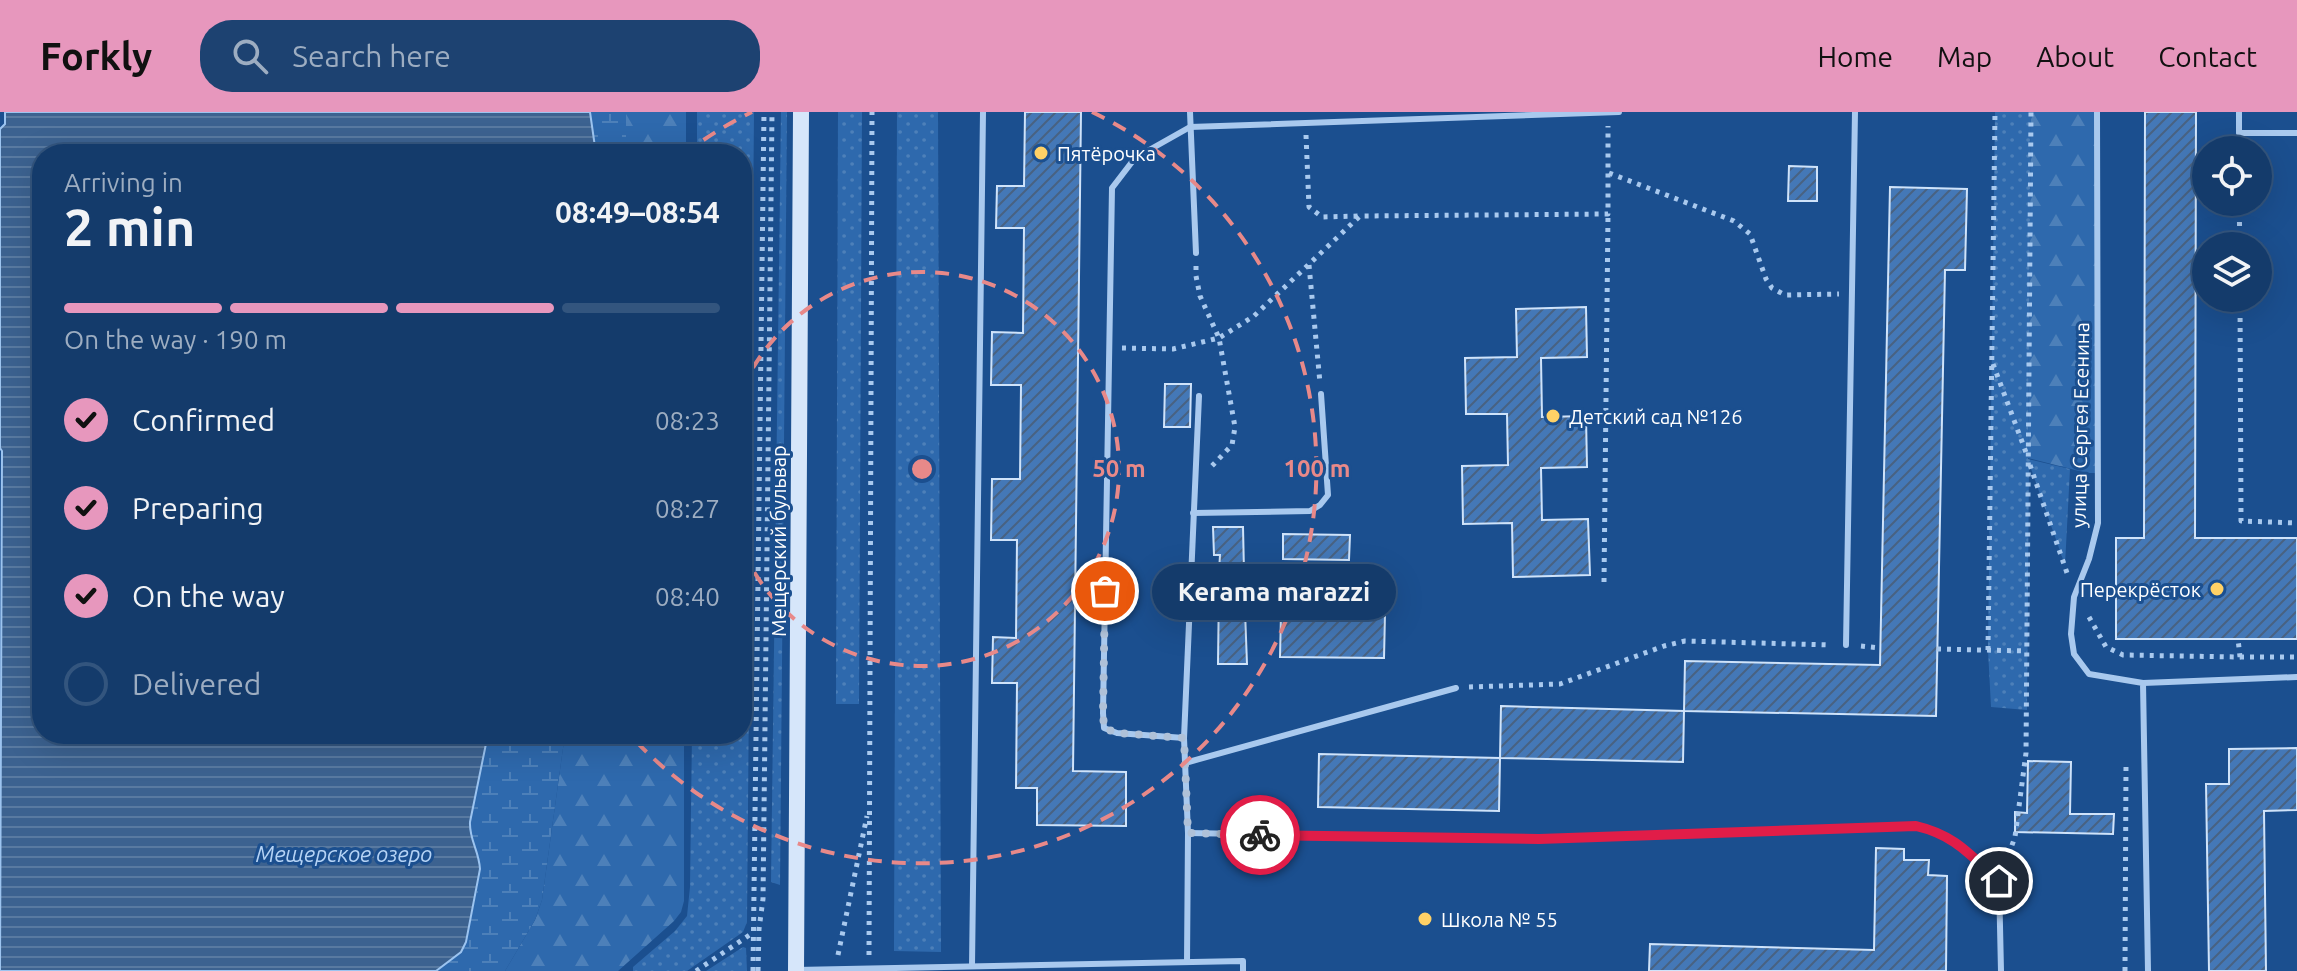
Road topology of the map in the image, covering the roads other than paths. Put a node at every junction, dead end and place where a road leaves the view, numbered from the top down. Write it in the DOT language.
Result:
graph roads {
  1 [pos="801,112"];
  2 [pos="983,112"];
  3 [pos="1190,112"];
  4 [pos="1608,112"];
  5 [pos="1619,112"];
  6 [pos="1855,112"];
  7 [pos="2097,112"];
  8 [pos="2239,112"];
  9 [pos="1190,127"];
  10 [pos="2297,133"];
  11 [pos="1196,253"];
  12 [pos="1321,394"];
  13 [pos="1199,396"];
  14 [pos="1193,513"];
  15 [pos="1190,576"];
  16 [pos="1352,581"];
  17 [pos="1846,645"];
  18 [pos="2297,677"];
  19 [pos="2143,683"];
  20 [pos="1456,688"];
  21 [pos="1184,738"];
  22 [pos="1185,763"];
  23 [pos="1188,833"];
  24 [pos="1187,962"];
  25 [pos="972,966"];
  26 [pos="835,969"];
  27 [pos="796,970"];
  28 [pos="1243,971"];
  29 [pos="2001,971"];
  30 [pos="2148,971"];
  1 -- 27 [label="main road, Мещерский бульвар"];
  2 -- 25 [label="lane"];
  3 -- 9 [label="lane"];
  4 -- 5 [label="lane"];
  4 -- 9 [label="lane"];
  6 -- 17 [label="lane"];
  7 -- 19 [label="lane, улица Сергея Есенина"];
  8 -- 10 [label="lane"];
  9 -- 11 [label="lane"];
  9 -- 21 [label="lane"];
  12 -- 14 [label="lane"];
  13 -- 14 [label="lane"];
  14 -- 15 [label="lane"];
  15 -- 16 [label="lane"];
  15 -- 21 [label="lane"];
  18 -- 19 [label="lane, улица Сергея Есенина"];
  19 -- 30 [label="lane"];
  20 -- 22 [label="lane"];
  21 -- 22 [label="lane"];
  22 -- 23 [label="lane"];
  23 -- 24 [label="lane"];
  23 -- 29 [label="lane"];
  24 -- 25 [label="lane"];
  24 -- 28 [label="lane"];
  25 -- 26 [label="lane"];
  26 -- 27 [label="lane"];
}
